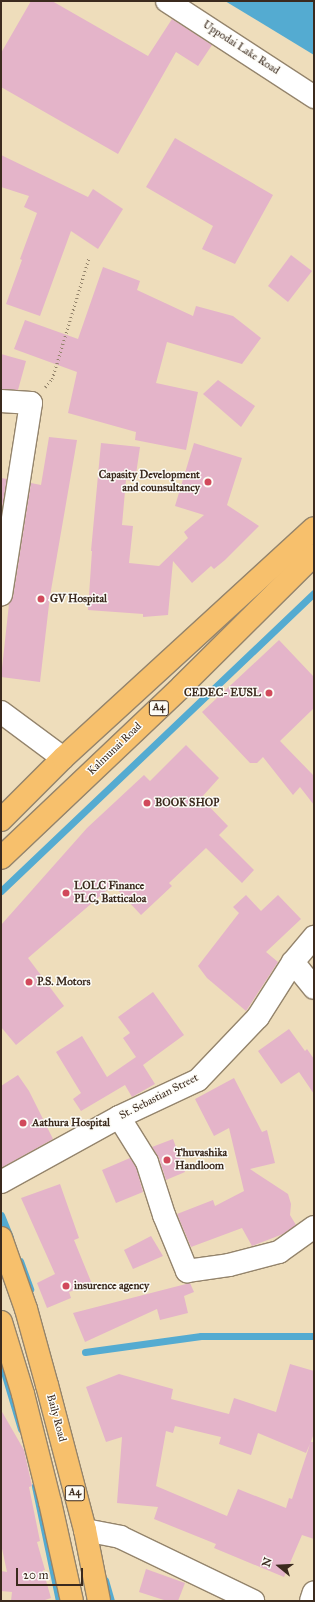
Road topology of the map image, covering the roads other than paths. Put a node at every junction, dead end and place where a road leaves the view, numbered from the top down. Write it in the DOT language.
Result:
graph roads {
  1 [pos="167,1"];
  2 [pos="314,96"];
  3 [pos="1,402"];
  4 [pos="314,528"];
  5 [pos="314,555"];
  6 [pos="1,595"];
  7 [pos="1,712"];
  8 [pos="63,758"];
  9 [pos="1,820"];
  10 [pos="1,858"];
  11 [pos="314,937"];
  12 [pos="293,962"];
  13 [pos="314,988"];
  14 [pos="119,1117"];
  15 [pos="1,1182"];
  16 [pos="314,1228"];
  17 [pos="1,1238"];
  18 [pos="1,1322"];
  19 [pos="85,1530"];
  20 [pos="314,1592"];
  21 [pos="72,1601"];
  22 [pos="99,1601"];
  23 [pos="253,1601"];
  24 [pos="311,1601"];
  1 -- 2 [label="street, Uppodai Lake Road"];
  3 -- 6 [label="street"];
  4 -- 8 [label="highway, A4"];
  5 -- 10 [label="highway, Kalmunai Road / A4"];
  7 -- 8 [label="street"];
  8 -- 9 [label="highway, A4"];
  11 -- 12 [label="street, St. Sebastian Street"];
  12 -- 13 [label="street"];
  12 -- 14 [label="street, St. Sebastian Street"];
  14 -- 15 [label="street, St. Sebastian Street"];
  14 -- 16 [label="street"];
  17 -- 19 [label="highway, Baily Road / A4"];
  18 -- 21 [label="highway, A4"];
  19 -- 22 [label="highway, Baily Road / A4"];
  19 -- 23 [label="street"];
  20 -- 24 [label="street"];
}
